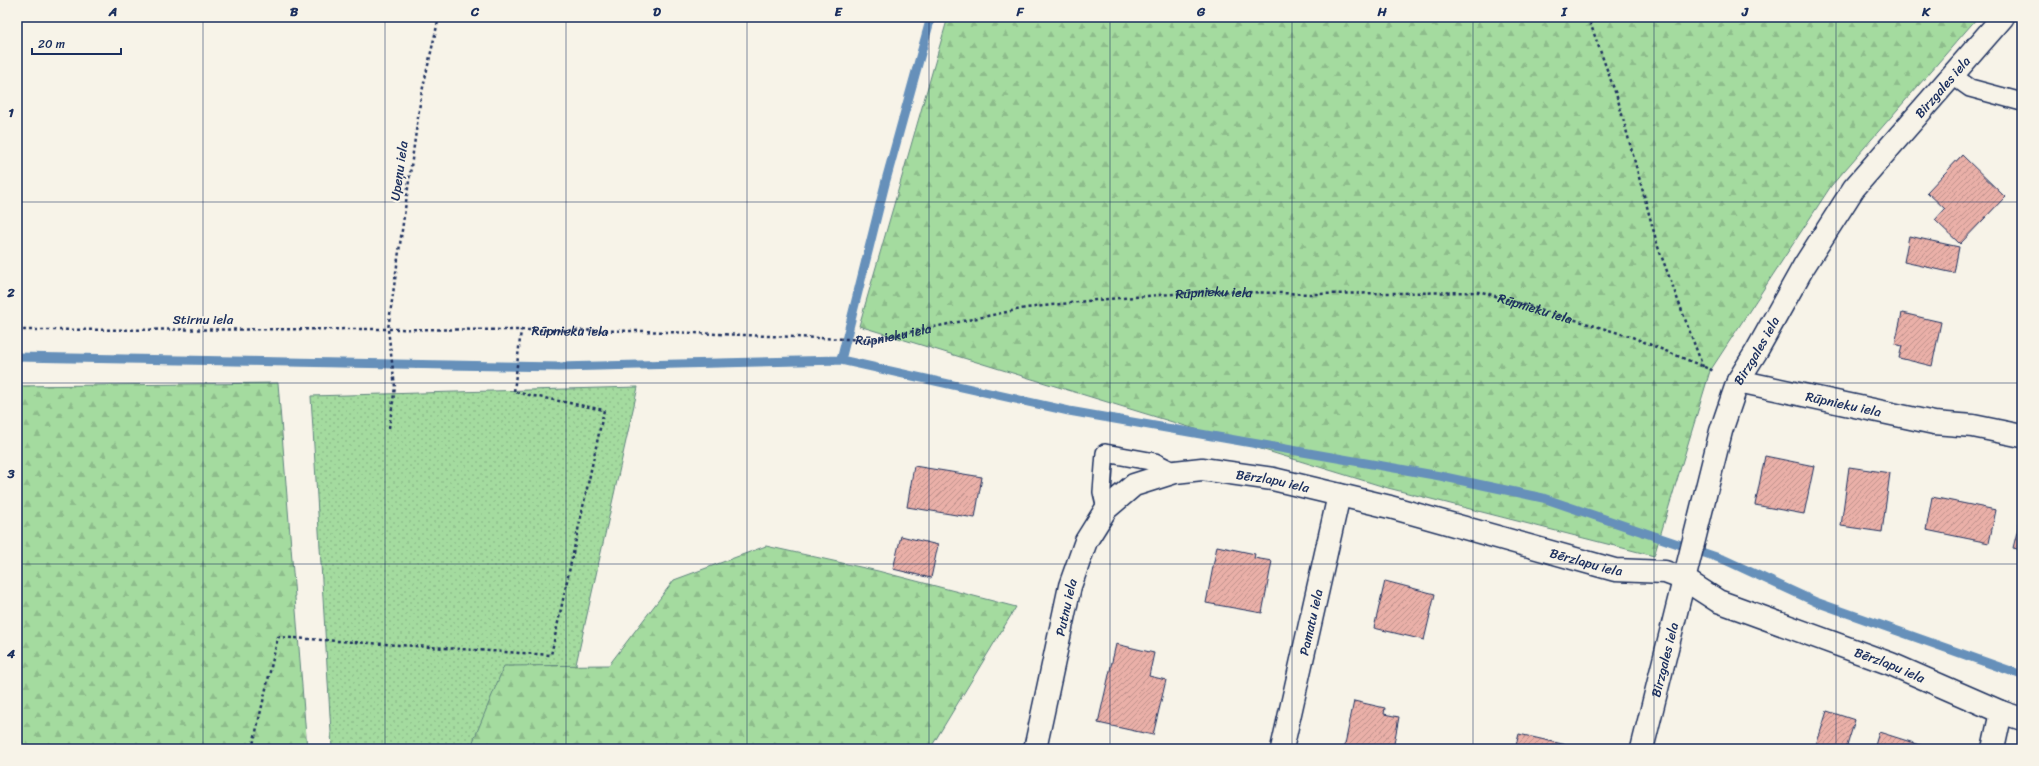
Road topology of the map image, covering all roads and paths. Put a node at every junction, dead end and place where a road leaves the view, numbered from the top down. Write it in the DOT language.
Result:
graph roads {
  1 [pos="438,17"];
  2 [pos="1588,17"];
  3 [pos="2003,17"];
  4 [pos="1953,76"];
  5 [pos="2022,102"];
  6 [pos="388,329"];
  7 [pos="17,330"];
  8 [pos="521,330"];
  9 [pos="1703,367"];
  10 [pos="1738,380"];
  11 [pos="389,428"];
  12 [pos="2022,436"];
  13 [pos="1174,472"];
  14 [pos="1134,484"];
  15 [pos="1339,495"];
  16 [pos="1106,509"];
  17 [pos="1684,579"];
  18 [pos="2001,712"];
  19 [pos="2022,719"];
  20 [pos="252,749"];
  21 [pos="1035,749"];
  22 [pos="1282,749"];
  23 [pos="1642,749"];
  24 [pos="1993,749"];
  1 -- 6 [label="path, Upeņu iela"];
  2 -- 9 [label="path"];
  3 -- 4 [label="street, Birzgales iela"];
  4 -- 5 [label="lane"];
  4 -- 10 [label="street, Birzgales iela"];
  6 -- 7 [label="path, Stirnu iela"];
  6 -- 8 [label="path, Rūpnieku iela"];
  6 -- 11 [label="path, Upeņu iela"];
  8 -- 9 [label="path, Rūpnieku iela"];
  8 -- 20 [label="path"];
  9 -- 10 [label="path, Rūpnieku iela"];
  10 -- 12 [label="street, Rūpnieku iela"];
  10 -- 17 [label="street, Birzgales iela"];
  13 -- 14 [label="street, Bērzlapu iela"];
  13 -- 15 [label="street, Bērzlapu iela"];
  13 -- 16 [label="lane"];
  14 -- 16 [label="street, Putnu iela"];
  15 -- 17 [label="street, Bērzlapu iela"];
  15 -- 22 [label="street, Pamatu iela"];
  16 -- 21 [label="street, Putnu iela"];
  17 -- 18 [label="street, Bērzlapu iela"];
  17 -- 23 [label="street, Birzgales iela"];
  18 -- 19 [label="street, Bērzlapu iela"];
  18 -- 24 [label="street"];
}
